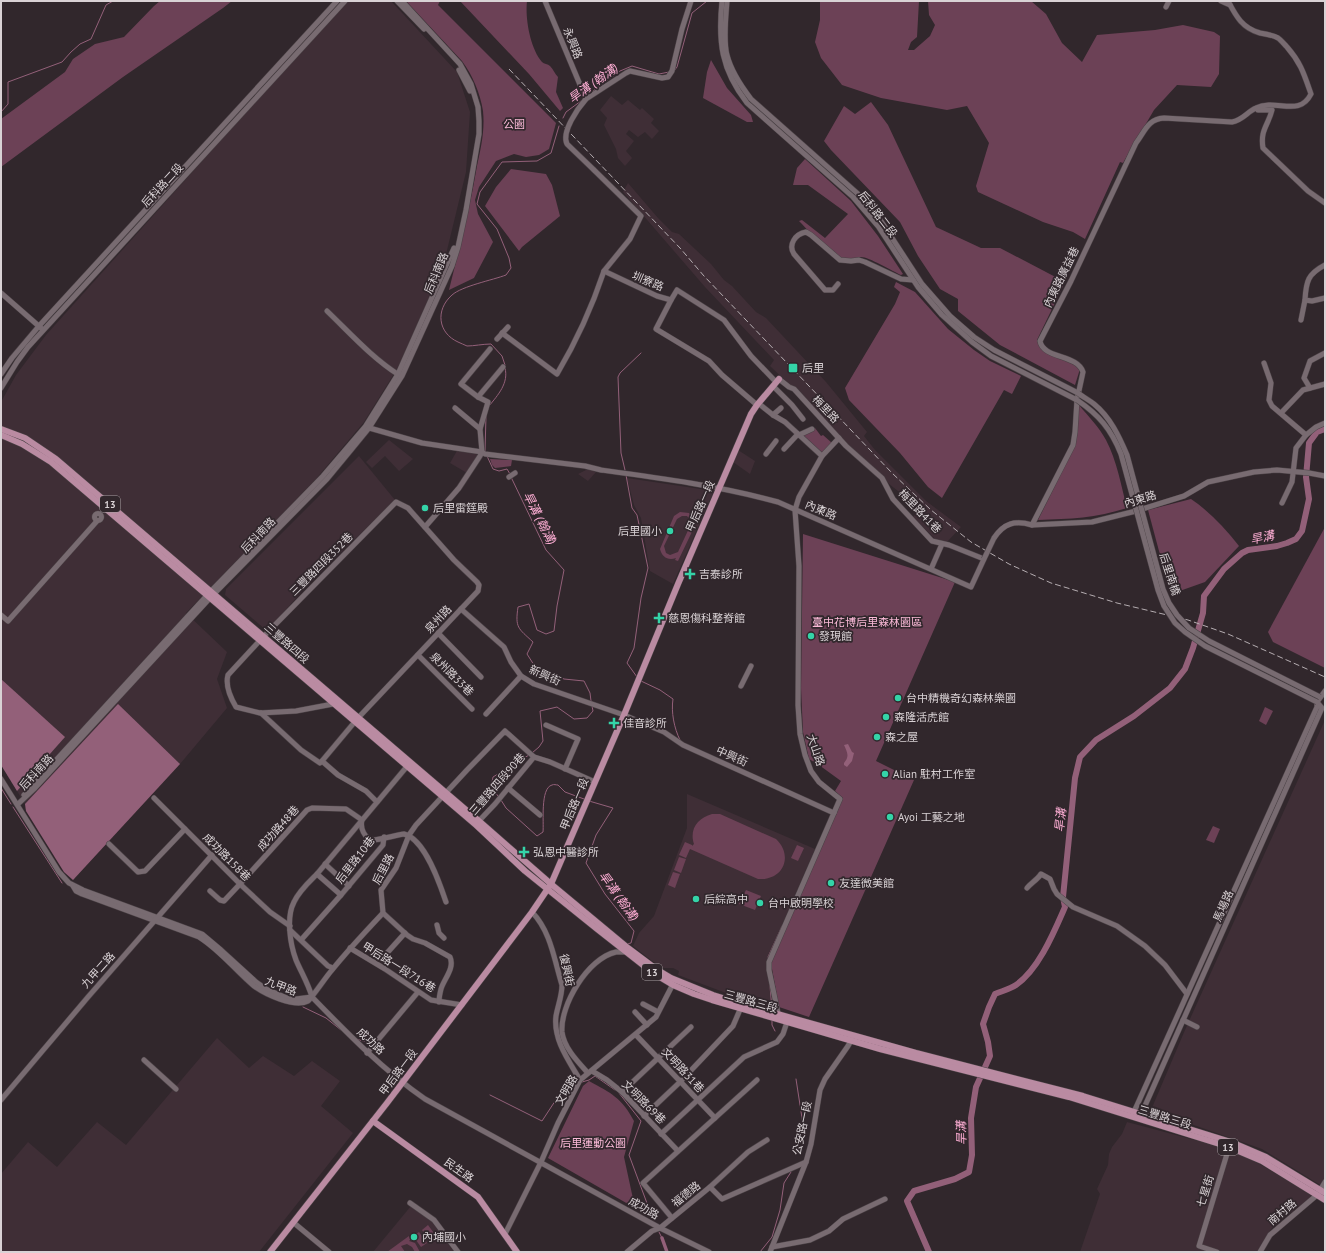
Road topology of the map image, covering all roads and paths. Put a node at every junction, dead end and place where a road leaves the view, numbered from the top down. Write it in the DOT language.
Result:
graph roads {
  1 [pos="337,1"];
  2 [pos="344,1"];
  3 [pos="397,1"];
  4 [pos="402,1"];
  5 [pos="545,1"];
  6 [pos="691,1"];
  7 [pos="722,1"];
  8 [pos="727,1"];
  9 [pos="1169,1"];
  10 [pos="1221,1"];
  11 [pos="1229,3"];
  12 [pos="1166,7"];
  13 [pos="410,11"];
  14 [pos="282,65"];
  15 [pos="586,99"];
  16 [pos="1253,110"];
  17 [pos="200,150"];
  18 [pos="204,154"];
  19 [pos="1325,204"];
  20 [pos="100,264"];
  21 [pos="1325,265"];
  22 [pos="604,271"];
  23 [pos="912,280"];
  24 [pos="838,284"];
  25 [pos="1,293"];
  26 [pos="1325,298"];
  27 [pos="671,300"];
  28 [pos="1305,300"];
  29 [pos="327,311"];
  30 [pos="1301,320"];
  31 [pos="39,326"];
  32 [pos="508,326"];
  33 [pos="44,330"];
  34 [pos="502,333"];
  35 [pos="497,339"];
  36 [pos="490,349"];
  37 [pos="1325,353"];
  38 [pos="1264,363"];
  39 [pos="503,367"];
  40 [pos="1,374"];
  41 [pos="400,375"];
  42 [pos="776,382"];
  43 [pos="1325,384"];
  44 [pos="1,388"];
  45 [pos="1310,388"];
  46 [pos="1078,393"];
  47 [pos="478,397"];
  48 [pos="1077,400"];
  49 [pos="757,404"];
  50 [pos="455,408"];
  51 [pos="781,408"];
  52 [pos="1281,413"];
  53 [pos="773,415"];
  54 [pos="803,419"];
  55 [pos="1325,423"];
  56 [pos="367,428"];
  57 [pos="1,429"];
  58 [pos="480,429"];
  59 [pos="812,429"];
  60 [pos="1,435"];
  61 [pos="799,435"];
  62 [pos="1306,435"];
  63 [pos="839,438"];
  64 [pos="776,441"];
  65 [pos="784,449"];
  66 [pos="485,453"];
  67 [pos="766,454"];
  68 [pos="822,456"];
  69 [pos="1293,472"];
  70 [pos="515,473"];
  71 [pos="1325,476"];
  72 [pos="509,477"];
  73 [pos="719,488"];
  74 [pos="396,502"];
  75 [pos="1282,504"];
  76 [pos="108,506"];
  77 [pos="795,510"];
  78 [pos="1032,524"];
  79 [pos="425,527"];
  80 [pos="942,544"];
  81 [pos="984,559"];
  82 [pos="931,569"];
  83 [pos="211,594"];
  84 [pos="461,609"];
  85 [pos="1,615"];
  86 [pos="438,633"];
  87 [pos="262,638"];
  88 [pos="418,654"];
  89 [pos="751,666"];
  90 [pos="521,676"];
  91 [pos="481,678"];
  92 [pos="741,686"];
  93 [pos="1325,692"];
  94 [pos="1323,697"];
  95 [pos="334,701"];
  96 [pos="1317,702"];
  97 [pos="1325,706"];
  98 [pos="472,708"];
  99 [pos="261,713"];
  100 [pos="486,714"];
  101 [pos="624,715"];
  102 [pos="357,720"];
  103 [pos="546,724"];
  104 [pos="534,757"];
  105 [pos="322,761"];
  106 [pos="408,764"];
  107 [pos="565,769"];
  108 [pos="1,779"];
  109 [pos="595,782"];
  110 [pos="508,788"];
  111 [pos="444,795"];
  112 [pos="154,798"];
  113 [pos="377,802"];
  114 [pos="18,804"];
  115 [pos="834,813"];
  116 [pos="540,814"];
  117 [pos="362,820"];
  118 [pos="477,823"];
  119 [pos="185,829"];
  120 [pos="409,835"];
  121 [pos="384,837"];
  122 [pos="109,844"];
  123 [pos="212,855"];
  124 [pos="325,864"];
  125 [pos="317,874"];
  126 [pos="240,884"];
  127 [pos="349,886"];
  128 [pos="549,887"];
  129 [pos="1027,888"];
  130 [pos="210,891"];
  131 [pos="341,895"];
  132 [pos="446,902"];
  133 [pos="532,912"];
  134 [pos="383,913"];
  135 [pos="156,918"];
  136 [pos="437,925"];
  137 [pos="290,928"];
  138 [pos="405,933"];
  139 [pos="444,938"];
  140 [pos="301,940"];
  141 [pos="350,948"];
  142 [pos="626,950"];
  143 [pos="387,953"];
  144 [pos="333,968"];
  145 [pos="674,982"];
  146 [pos="418,992"];
  147 [pos="1187,994"];
  148 [pos="312,997"];
  149 [pos="439,1002"];
  150 [pos="643,1004"];
  151 [pos="462,1005"];
  152 [pos="741,1006"];
  153 [pos="635,1012"];
  154 [pos="658,1012"];
  155 [pos="777,1016"];
  156 [pos="788,1019"];
  157 [pos="1183,1020"];
  158 [pos="647,1025"];
  159 [pos="691,1027"];
  160 [pos="1197,1027"];
  161 [pos="636,1034"];
  162 [pos="852,1038"];
  163 [pos="367,1053"];
  164 [pos="659,1059"];
  165 [pos="144,1060"];
  166 [pos="590,1072"];
  167 [pos="580,1080"];
  168 [pos="757,1080"];
  169 [pos="402,1082"];
  170 [pos="680,1082"];
  171 [pos="176,1089"];
  172 [pos="622,1092"];
  173 [pos="1,1100"];
  174 [pos="698,1100"];
  175 [pos="1133,1114"];
  176 [pos="644,1116"];
  177 [pos="1140,1117"];
  178 [pos="715,1118"];
  179 [pos="373,1121"];
  180 [pos="661,1134"];
  181 [pos="767,1140"];
  182 [pos="1230,1144"];
  183 [pos="678,1151"];
  184 [pos="541,1162"];
  185 [pos="806,1162"];
  186 [pos="1325,1182"];
  187 [pos="710,1187"];
  188 [pos="1321,1192"];
  189 [pos="885,1199"];
  190 [pos="1325,1200"];
  191 [pos="410,1203"];
  192 [pos="672,1218"];
  193 [pos="294,1223"];
  194 [pos="660,1228"];
  195 [pos="505,1234"];
  196 [pos="771,1250"];
  197 [pos="270,1252"];
  198 [pos="329,1252"];
  199 [pos="458,1252"];
  200 [pos="517,1252"];
  201 [pos="627,1252"];
  202 [pos="709,1252"];
  203 [pos="1216,1252"];
  204 [pos="1260,1252"];
  1 -- 14 [label="street, 后科路二段"];
  2 -- 14 [label="street, 后科路二段"];
  3 -- 13 [label="street, 后科南路"];
  4 -- 13 [label="street, 后科南路"];
  5 -- 15 [label="street, 永興路"];
  6 -- 15 [label="street"];
  7 -- 23 [label="street, 后科路二段"];
  8 -- 46 [label="street, 后科路二段"];
  9 -- 12 [label="street"];
  10 -- 11 [label="street"];
  11 -- 16 [label="street, 內東路廣益巷"];
  13 -- 41 [label="street, 后科南路"];
  14 -- 17 [label="street, 后科路二段"];
  14 -- 18 [label="street, 后科路二段"];
  15 -- 22 [label="street, bridge"];
  16 -- 19 [label="street"];
  16 -- 46 [label="street, 內東路廣益巷"];
  17 -- 18 [label="street"];
  17 -- 20 [label="street, 后科路二段"];
  18 -- 20 [label="street, 后科路二段"];
  20 -- 31 [label="street, 后科路二段"];
  20 -- 33 [label="street, 后科路二段"];
  21 -- 28 [label="street"];
  22 -- 27 [label="street, 圳寮路"];
  22 -- 34 [label="street"];
  23 -- 24 [label="street"];
  23 -- 48 [label="street, 后科路二段"];
  25 -- 31 [label="street"];
  26 -- 28 [label="street"];
  27 -- 42 [label="street, 圳寮路"];
  27 -- 49 [label="street"];
  28 -- 30 [label="street"];
  29 -- 41 [label="street"];
  31 -- 33 [label="street"];
  31 -- 40 [label="street, 后科路二段"];
  32 -- 34 [label="street"];
  33 -- 44 [label="street, 后科路二段"];
  34 -- 35 [label="street"];
  36 -- 47 [label="street"];
  37 -- 45 [label="street"];
  38 -- 52 [label="street"];
  39 -- 47 [label="street"];
  41 -- 56 [label="street, 后科南路"];
  42 -- 49 [label="main road, 甲后路一段"];
  42 -- 54 [label="street"];
  42 -- 63 [label="street, 梅里路"];
  43 -- 45 [label="street"];
  45 -- 52 [label="street"];
  46 -- 48 [label="street, 內東路廣益巷"];
  46 -- 94 [label="street, 后里南橋, bridge"];
  47 -- 58 [label="street"];
  48 -- 78 [label="street, 內東路廣益巷"];
  48 -- 96 [label="street, 后里南橋, bridge"];
  49 -- 53 [label="street"];
  49 -- 73 [label="main road, 甲后路一段"];
  50 -- 58 [label="street"];
  51 -- 53 [label="street"];
  52 -- 62 [label="street"];
  53 -- 61 [label="street"];
  55 -- 62 [label="street"];
  56 -- 66 [label="street, 內東路"];
  56 -- 83 [label="street, 后科南路"];
  57 -- 76 [label="main road, 三豐路四段 / 13"];
  58 -- 66 [label="street"];
  59 -- 61 [label="street"];
  60 -- 76 [label="main road, 三豐路四段 / 13"];
  61 -- 65 [label="street"];
  61 -- 68 [label="street"];
  62 -- 69 [label="street"];
  63 -- 68 [label="street, 梅里路"];
  63 -- 80 [label="street, 梅里路41巷"];
  64 -- 67 [label="street"];
  66 -- 73 [label="street, 內東路"];
  66 -- 79 [label="street"];
  68 -- 77 [label="street, 梅里路"];
  69 -- 71 [label="street, 內東路"];
  69 -- 75 [label="street"];
  69 -- 78 [label="street, 內東路"];
  70 -- 72 [label="street"];
  73 -- 77 [label="street, 內東路"];
  73 -- 101 [label="main road, 甲后路一段"];
  74 -- 79 [label="street, 泉州路"];
  74 -- 87 [label="street, 三豐路四段352巷"];
  76 -- 83 [label="main road, 三豐路四段 / 13"];
  76 -- 85 [label="street"];
  77 -- 82 [label="street, 內東路"];
  77 -- 115 [label="street, 大山路"];
  78 -- 81 [label="street, 內東路, bridge"];
  79 -- 84 [label="street, 泉州路"];
  80 -- 81 [label="street, 梅里路41巷"];
  80 -- 82 [label="street"];
  81 -- 82 [label="street, 內東路"];
  83 -- 87 [label="main road, 三豐路四段 / 13"];
  83 -- 114 [label="street, 后科南路"];
  84 -- 86 [label="street, 泉州路"];
  84 -- 90 [label="street, 新興街"];
  86 -- 88 [label="street, 泉州路"];
  86 -- 91 [label="street"];
  87 -- 95 [label="main road, 三豐路四段 / 13"];
  87 -- 99 [label="street, 三豐路四段352巷"];
  88 -- 98 [label="street, 泉州路33巷"];
  88 -- 102 [label="street, 泉州路"];
  89 -- 92 [label="street"];
  90 -- 100 [label="street"];
  90 -- 101 [label="street, 新興街"];
  93 -- 94 [label="street, 馬場路"];
  94 -- 96 [label="street, 馬場路"];
  95 -- 99 [label="street"];
  95 -- 102 [label="main road, 三豐路四段 / 13"];
  96 -- 97 [label="street, 后里南橋"];
  96 -- 147 [label="street, 馬場路"];
  96 -- 157 [label="street, 馬場路"];
  99 -- 105 [label="street"];
  101 -- 109 [label="main road, 甲后路一段"];
  101 -- 115 [label="street, 中興街"];
  102 -- 105 [label="street, 泉州路"];
  102 -- 106 [label="main road, 三豐路四段 / 13"];
  103 -- 107 [label="street"];
  104 -- 107 [label="street"];
  104 -- 110 [label="street, 三豐路四段90巷"];
  104 -- 111 [label="street, 后里路"];
  105 -- 113 [label="street"];
  106 -- 111 [label="main road, 三豐路四段 / 13"];
  106 -- 113 [label="street, 成功路"];
  107 -- 109 [label="street"];
  108 -- 114 [label="street, 九甲路"];
  109 -- 128 [label="main road, 甲后路一段"];
  110 -- 116 [label="street"];
  110 -- 118 [label="street, 三豐路四段90巷"];
  111 -- 118 [label="main road, 三豐路四段 / 13"];
  111 -- 120 [label="street, 后里路"];
  112 -- 119 [label="street, 成功路158巷"];
  113 -- 117 [label="street, 成功路"];
  114 -- 135 [label="street, 九甲路"];
  115 -- 155 [label="street, 大山路"];
  117 -- 121 [label="street"];
  117 -- 124 [label="street, 成功路"];
  117 -- 126 [label="street, 成功路48巷"];
  118 -- 128 [label="main road, 三豐路四段 / 13"];
  119 -- 122 [label="street"];
  119 -- 123 [label="street, 成功路158巷"];
  120 -- 121 [label="street"];
  120 -- 132 [label="street"];
  120 -- 134 [label="street, 后里路"];
  121 -- 127 [label="street, 后里路10巷"];
  123 -- 126 [label="street, 成功路158巷"];
  123 -- 135 [label="street, 九甲二路"];
  124 -- 125 [label="street, 成功路"];
  124 -- 127 [label="street"];
  125 -- 131 [label="street"];
  125 -- 137 [label="street, 成功路"];
  126 -- 130 [label="street, 成功路48巷"];
  126 -- 137 [label="street, 成功路158巷"];
  127 -- 131 [label="street, 后里路10巷"];
  128 -- 133 [label="main road, 甲后路一段"];
  128 -- 142 [label="main road, 三豐路三段 / 13"];
  129 -- 147 [label="street"];
  131 -- 140 [label="street, 后里路10巷"];
  133 -- 151 [label="main road, 甲后路一段"];
  133 -- 167 [label="street, 復興街"];
  134 -- 138 [label="street"];
  134 -- 141 [label="street"];
  135 -- 148 [label="street, 九甲路"];
  135 -- 173 [label="street, 九甲二路"];
  136 -- 139 [label="street"];
  137 -- 140 [label="street, 成功路158巷"];
  137 -- 148 [label="street, 成功路"];
  138 -- 143 [label="street"];
  138 -- 149 [label="street"];
  140 -- 144 [label="street, 成功路158巷"];
  141 -- 144 [label="street"];
  141 -- 146 [label="street, 甲后路一段716巷"];
  142 -- 145 [label="main road, 三豐路三段 / 13"];
  142 -- 166 [label="street, 復興街"];
  144 -- 148 [label="street"];
  145 -- 152 [label="main road, 三豐路三段 / 13"];
  145 -- 154 [label="street, 文明路"];
  146 -- 149 [label="street, 甲后路一段716巷"];
  146 -- 163 [label="street"];
  147 -- 175 [label="street, 馬場路"];
  148 -- 163 [label="street, 成功路"];
  149 -- 151 [label="street, 甲后路一段716巷"];
  150 -- 154 [label="street"];
  151 -- 169 [label="main road, 甲后路一段"];
  152 -- 155 [label="main road, 三豐路三段 / 13"];
  152 -- 170 [label="street"];
  153 -- 158 [label="street"];
  154 -- 158 [label="street, 文明路"];
  155 -- 156 [label="main road, 三豐路三段 / 13"];
  156 -- 162 [label="main road, 三豐路三段 / 13"];
  156 -- 174 [label="street"];
  157 -- 160 [label="street"];
  157 -- 177 [label="street, 馬場路"];
  158 -- 161 [label="street, 文明路"];
  159 -- 164 [label="street"];
  161 -- 164 [label="street, 文明路31巷"];
  161 -- 166 [label="street, 文明路"];
  162 -- 175 [label="main road, 三豐路三段 / 13"];
  162 -- 185 [label="street, 公安路一段"];
  163 -- 169 [label="street, 成功路"];
  164 -- 170 [label="street, 文明路31巷"];
  164 -- 172 [label="street"];
  165 -- 171 [label="street"];
  166 -- 167 [label="street, 文明路"];
  166 -- 172 [label="street, 文明路69巷"];
  167 -- 184 [label="street, 文明路"];
  168 -- 178 [label="street"];
  169 -- 179 [label="main road, 甲后路一段"];
  169 -- 184 [label="street, 成功路"];
  170 -- 174 [label="street, 文明路31巷"];
  170 -- 176 [label="street"];
  172 -- 176 [label="street, 文明路69巷"];
  174 -- 178 [label="street, 文明路31巷"];
  174 -- 180 [label="street"];
  175 -- 177 [label="main road, 三豐路三段 / 13"];
  176 -- 180 [label="street, 文明路69巷"];
  177 -- 182 [label="main road, 三豐路三段 / 13"];
  178 -- 183 [label="street"];
  179 -- 193 [label="main road, 甲后路一段"];
  179 -- 195 [label="main road, 民生路"];
  180 -- 183 [label="street, 文明路69巷"];
  181 -- 187 [label="street"];
  182 -- 188 [label="main road, 三豐路三段 / 13"];
  182 -- 203 [label="street, 七星街"];
  183 -- 192 [label="street"];
  184 -- 194 [label="street, 成功路"];
  184 -- 195 [label="street, 文明路"];
  185 -- 187 [label="street, 福德路"];
  185 -- 196 [label="street, 公安路一段"];
  186 -- 188 [label="street, 南村路"];
  187 -- 192 [label="street, 福德路"];
  188 -- 190 [label="main road, 三豐路三段 / 13"];
  188 -- 204 [label="street, 南村路"];
  189 -- 196 [label="street"];
  191 -- 199 [label="street"];
  192 -- 194 [label="street, 福德路"];
  193 -- 197 [label="main road, 甲后路一段"];
  193 -- 198 [label="street"];
  194 -- 201 [label="street, 福德路"];
  194 -- 202 [label="street, 成功路"];
  195 -- 200 [label="main road, 民生路"];
}
